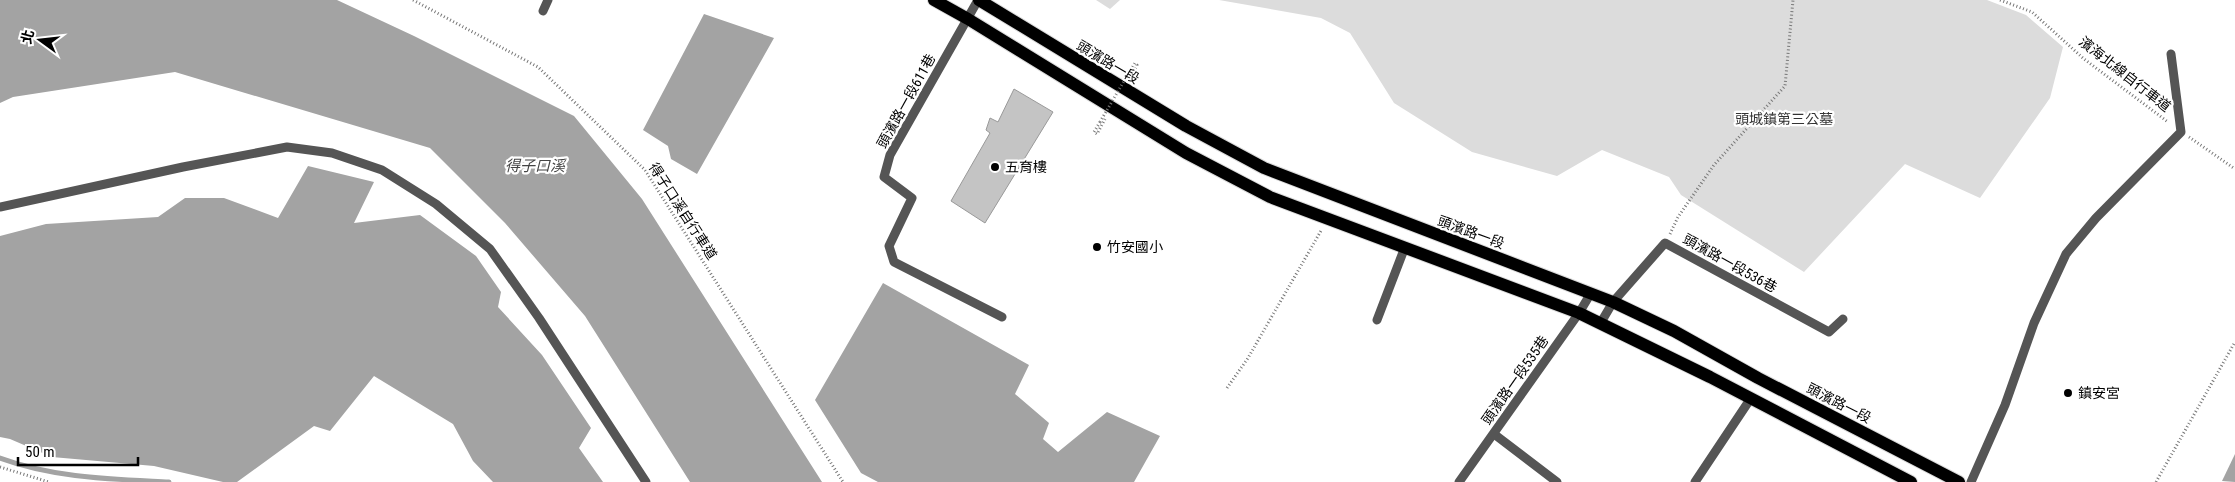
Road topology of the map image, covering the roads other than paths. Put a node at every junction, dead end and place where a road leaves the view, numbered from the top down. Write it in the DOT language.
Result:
graph roads {
  1 [pos="548,0"];
  2 [pos="934,0"];
  3 [pos="978,0"];
  4 [pos="543,11"];
  5 [pos="968,18"];
  6 [pos="1041,38"];
  7 [pos="2171,54"];
  8 [pos="1030,57"];
  9 [pos="1086,67"];
  10 [pos="1074,85"];
  11 [pos="0,207"];
  12 [pos="1406,247"];
  13 [pos="1591,293"];
  14 [pos="1613,302"];
  15 [pos="1579,313"];
  16 [pos="1002,317"];
  17 [pos="1844,319"];
  18 [pos="1377,320"];
  19 [pos="1600,324"];
  20 [pos="1751,398"];
  21 [pos="1494,434"];
  22 [pos="646,482"];
  23 [pos="1459,482"];
  24 [pos="1557,482"];
  25 [pos="1696,482"];
  26 [pos="1911,482"];
  27 [pos="1959,482"];
  28 [pos="1970,482"];
  1 -- 4 [label="lane"];
  2 -- 5 [label="main road"];
  3 -- 5 [label="lane, 頭濱路一段611巷"];
  3 -- 6 [label="main road, 頭濱路一段"];
  5 -- 8 [label="main road"];
  5 -- 16 [label="lane, 頭濱路一段611巷"];
  6 -- 8 [label="main road"];
  6 -- 9 [label="main road, 頭濱路一段"];
  7 -- 28 [label="lane"];
  8 -- 10 [label="main road"];
  9 -- 10 [label="main road"];
  9 -- 13 [label="main road, 頭濱路一段"];
  10 -- 12 [label="main road"];
  11 -- 22 [label="lane"];
  12 -- 15 [label="main road"];
  12 -- 18 [label="lane"];
  13 -- 14 [label="main road, 頭濱路一段"];
  13 -- 15 [label="lane, 頭濱路一段535巷"];
  14 -- 17 [label="lane, 頭濱路一段536巷"];
  14 -- 19 [label="lane, 頭濱路一段536巷"];
  14 -- 27 [label="main road, 頭濱路一段"];
  15 -- 19 [label="main road"];
  15 -- 21 [label="lane, 頭濱路一段535巷"];
  19 -- 20 [label="main road"];
  20 -- 25 [label="lane"];
  20 -- 26 [label="main road"];
  21 -- 23 [label="lane, 頭濱路一段535巷"];
  21 -- 24 [label="lane"];
}
